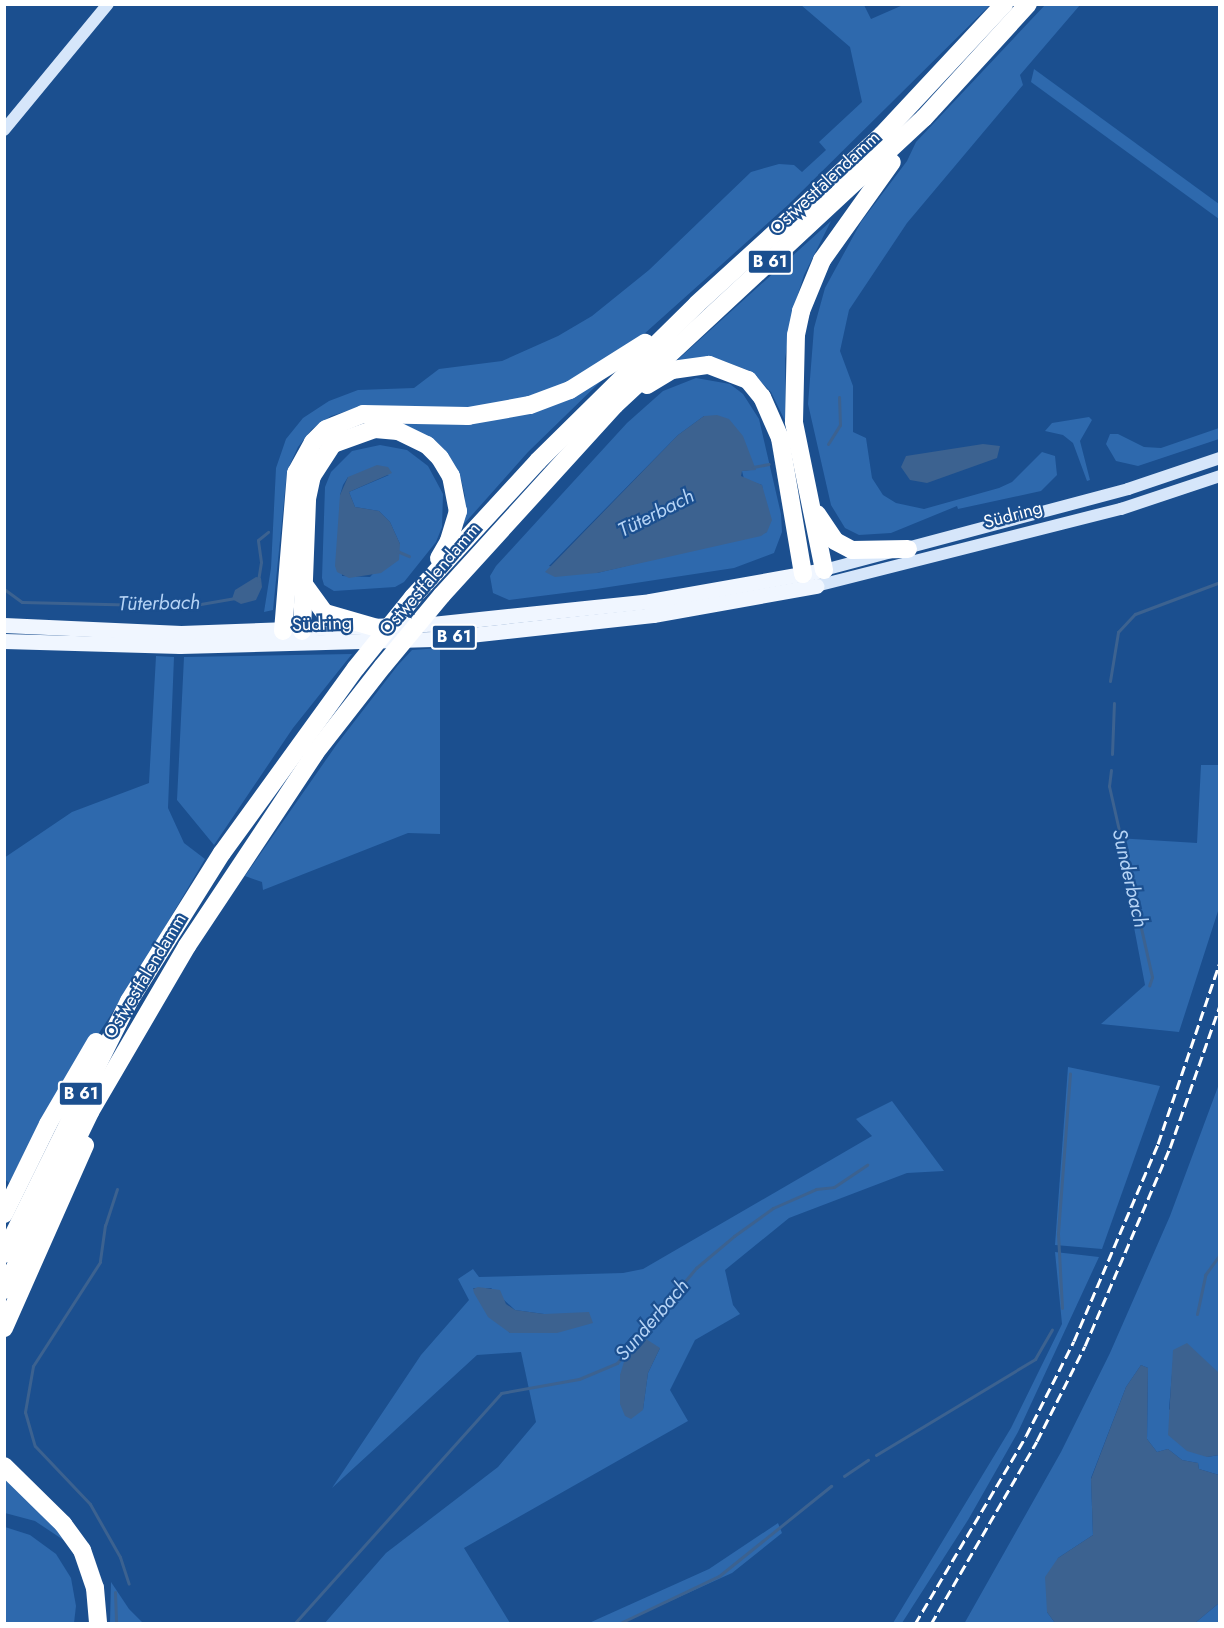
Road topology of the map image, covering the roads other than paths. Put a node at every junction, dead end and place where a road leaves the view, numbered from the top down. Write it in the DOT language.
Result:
graph roads {
  1 [pos="108,4"];
  2 [pos="1004,4"];
  3 [pos="1028,4"];
  4 [pos="924,118"];
  5 [pos="4,130"];
  6 [pos="697,304"];
  7 [pos="615,405"];
  8 [pos="1220,458"];
  9 [pos="1220,476"];
  10 [pos="808,496"];
  11 [pos="908,549"];
  12 [pos="814,577"];
  13 [pos="303,584"];
  14 [pos="413,597"];
  15 [pos="4,625"];
  16 [pos="377,628"];
  17 [pos="293,636"];
  18 [pos="4,640"];
  19 [pos="41,1190"];
  20 [pos="25,1214"];
  21 [pos="4,1254"];
  22 [pos="4,1290"];
  23 [pos="4,1328"];
  24 [pos="4,1466"];
  25 [pos="98,1623"];
  1 -- 5 [label="main road"];
  2 -- 6 [label="highway, Ostwestfalendamm / B 61"];
  3 -- 4 [label="highway, Ostwestfalendamm / B 61"];
  4 -- 7 [label="highway, Ostwestfalendamm / B 61"];
  4 -- 10 [label="highway, B 61"];
  6 -- 14 [label="highway, Ostwestfalendamm / B 61"];
  6 -- 17 [label="highway, B 61"];
  7 -- 12 [label="highway"];
  7 -- 19 [label="highway, Ostwestfalendamm / B 61, bridge"];
  8 -- 11 [label="main road, Südring"];
  9 -- 12 [label="main road, Südring"];
  10 -- 11 [label="highway"];
  10 -- 12 [label="highway, B 61"];
  11 -- 12 [label="main road, Südring"];
  12 -- 16 [label="main road, Südring"];
  12 -- 17 [label="main road, Südring / B 61"];
  13 -- 14 [label="highway"];
  13 -- 16 [label="highway"];
  13 -- 17 [label="highway"];
  14 -- 19 [label="highway, Ostwestfalendamm / B 61, bridge"];
  15 -- 17 [label="main road, Südring / B 61"];
  16 -- 17 [label="main road, Südring"];
  17 -- 18 [label="main road, Südring / B 61"];
  19 -- 20 [label="highway, Ostwestfalendamm / B 61"];
  19 -- 20 [label="highway"];
  20 -- 21 [label="highway, Ostwestfalendamm / B 61"];
  20 -- 22 [label="highway, Ostwestfalendamm / B 61"];
  20 -- 23 [label="highway"];
  24 -- 25 [label="highway"];
}
